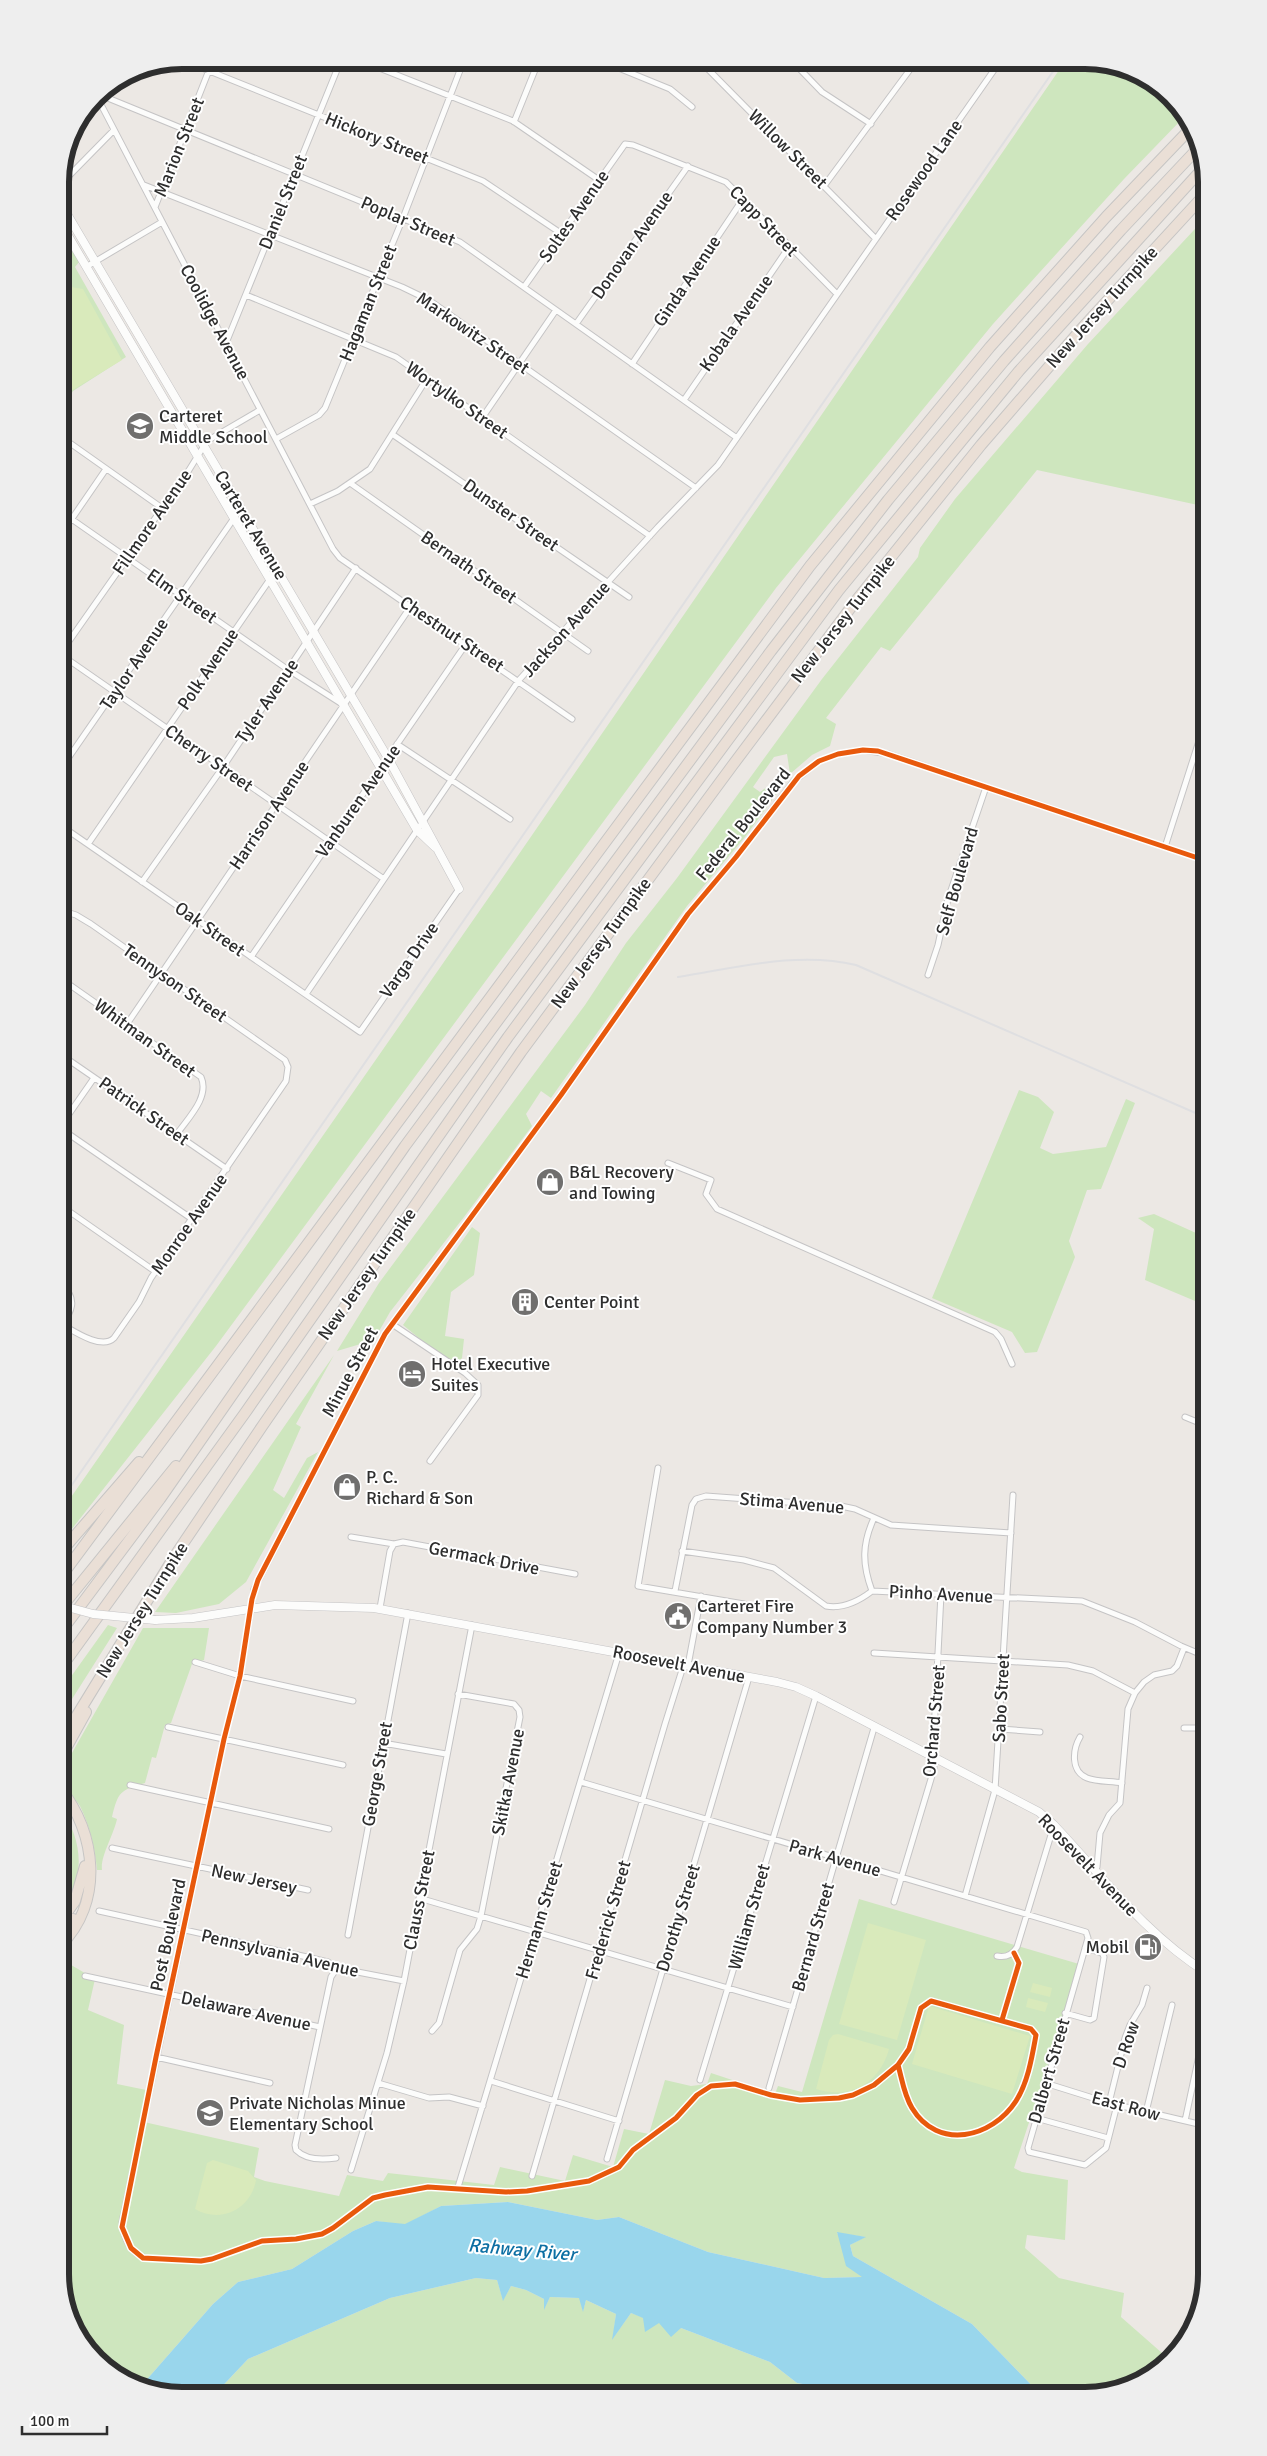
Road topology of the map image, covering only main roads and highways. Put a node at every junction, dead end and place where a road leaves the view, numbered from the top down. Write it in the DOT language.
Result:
graph roads {
  1 [pos="1187,132"];
  2 [pos="1194,152"];
  3 [pos="1198,175"];
  4 [pos="1198,202"];
  5 [pos="156,1446"];
  6 [pos="192,1452"];
  7 [pos="69,1543"];
  8 [pos="69,1566"];
  9 [pos="69,1599"];
  10 [pos="69,1621"];
  11 [pos="129,1629"];
  12 [pos="69,1657"];
  13 [pos="69,1728"];
  14 [pos="69,1742"];
  15 [pos="69,1805"];
  16 [pos="69,1810"];
  17 [pos="85,1866"];
  18 [pos="69,1909"];
  19 [pos="69,1925"];
  20 [pos="69,1936"];
  1 -- 5 [label="highway"];
  2 -- 6 [label="highway, New Jersey Turnpike"];
  3 -- 12 [label="highway, New Jersey Turnpike"];
  4 -- 11 [label="highway, New Jersey Turnpike"];
  5 -- 7 [label="highway"];
  5 -- 8 [label="highway"];
  6 -- 9 [label="highway"];
  6 -- 10 [label="highway, New Jersey Turnpike"];
  11 -- 13 [label="highway, New Jersey Turnpike"];
  11 -- 14 [label="highway"];
  15 -- 20 [label="highway"];
  16 -- 17 [label="highway"];
  17 -- 18 [label="highway"];
  17 -- 19 [label="highway"];
}
